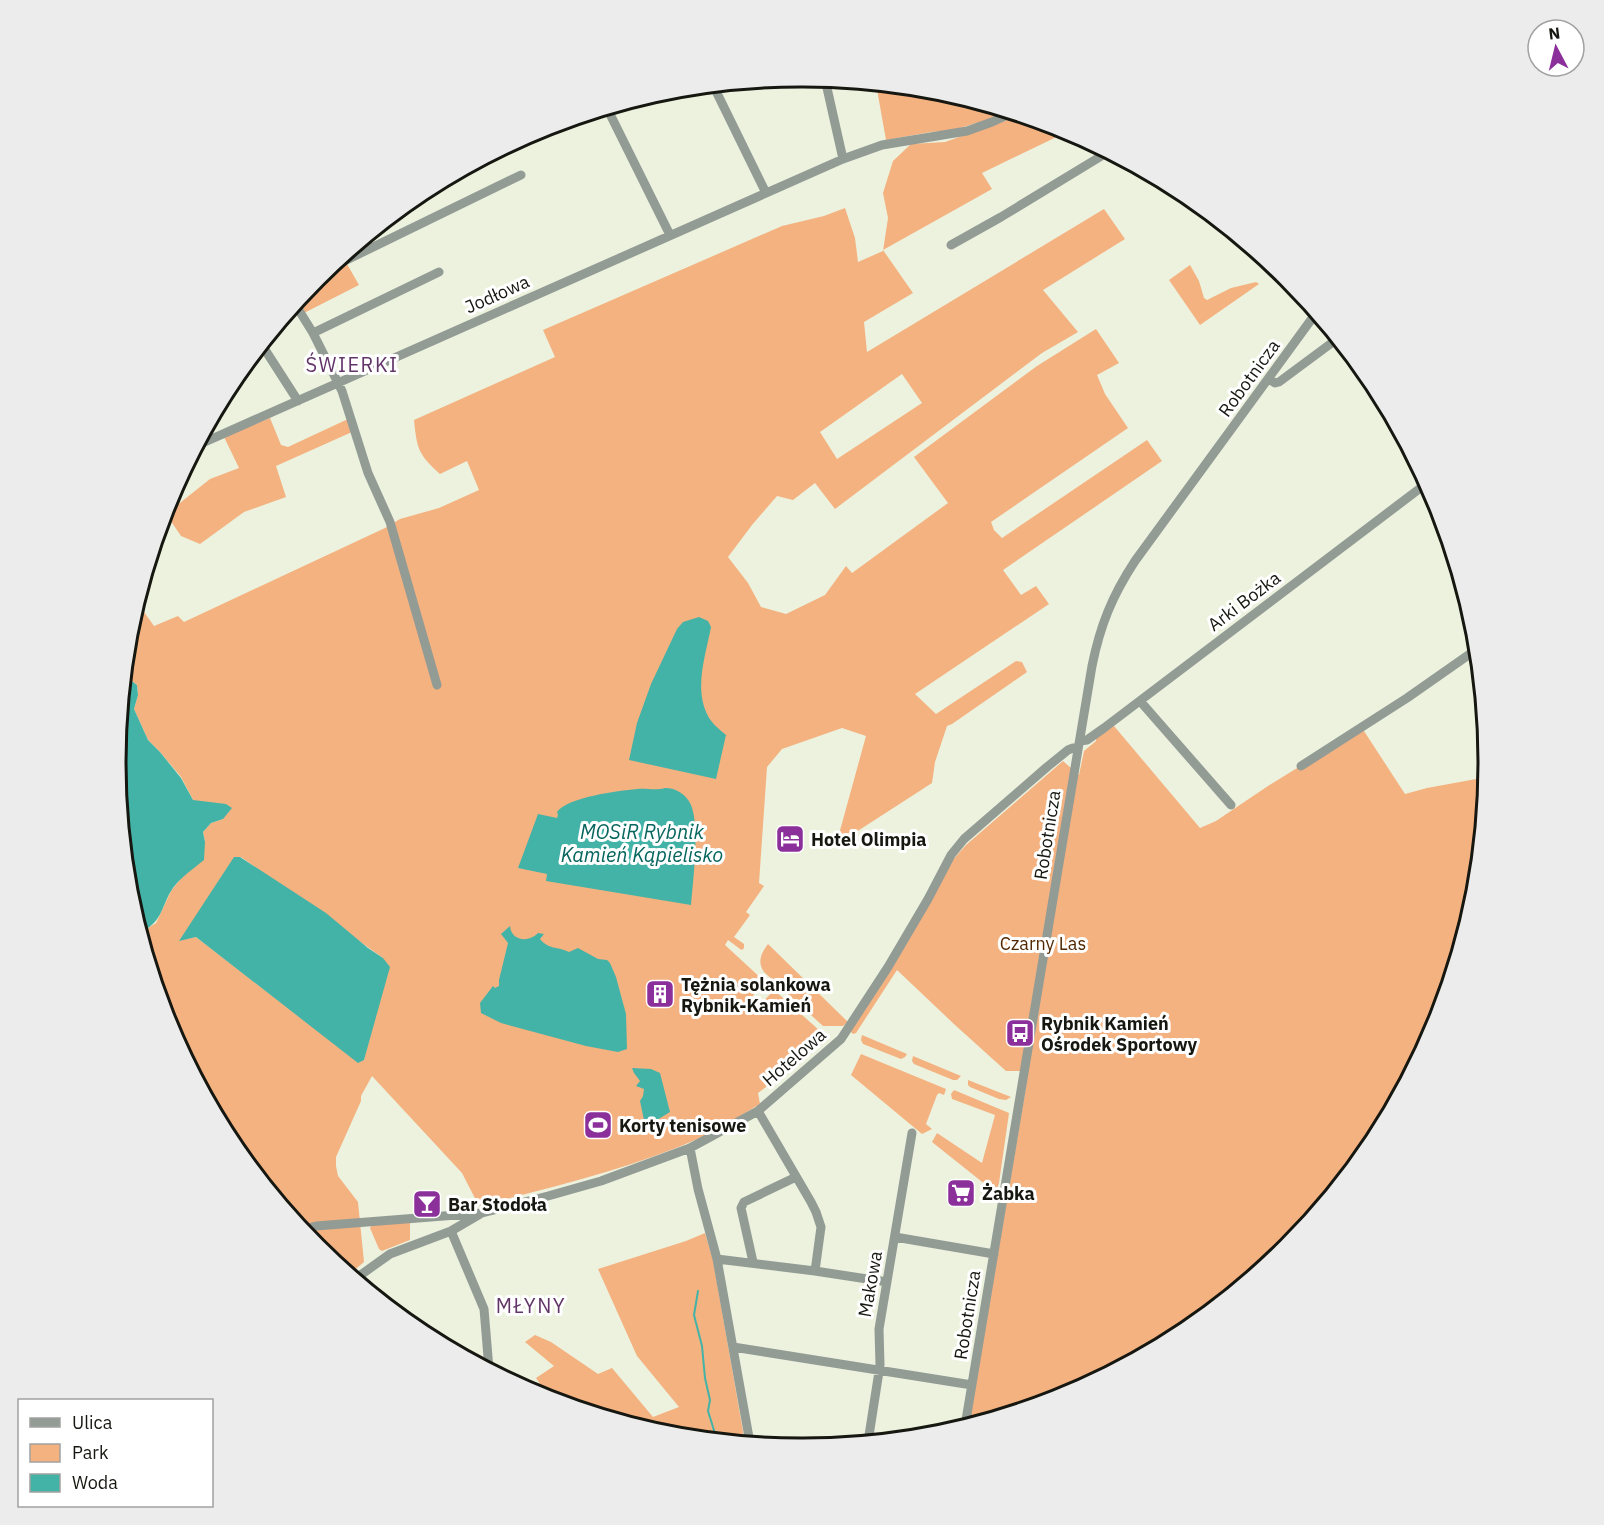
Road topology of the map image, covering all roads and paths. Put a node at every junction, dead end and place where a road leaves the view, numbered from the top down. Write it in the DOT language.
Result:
graph roads {
  1 [pos="827,88"];
  2 [pos="717,93"];
  3 [pos="611,115"];
  4 [pos="1002,118"];
  5 [pos="1100,157"];
  6 [pos="843,159"];
  7 [pos="521,175"];
  8 [pos="766,193"];
  9 [pos="670,235"];
  10 [pos="951,245"];
  11 [pos="357,255"];
  12 [pos="439,272"];
  13 [pos="299,311"];
  14 [pos="1312,319"];
  15 [pos="313,333"];
  16 [pos="1331,343"];
  17 [pos="266,351"];
  18 [pos="1269,379"];
  19 [pos="338,383"];
  20 [pos="298,401"];
  21 [pos="209,440"];
  22 [pos="1419,489"];
  23 [pos="1469,655"];
  24 [pos="437,685"];
  25 [pos="1140,701"];
  26 [pos="1079,744"];
  27 [pos="1301,766"];
  28 [pos="1231,806"];
  29 [pos="758,1111"];
  30 [pos="912,1133"];
  31 [pos="690,1148"];
  32 [pos="796,1177"];
  33 [pos="482,1213"];
  34 [pos="312,1227"];
  35 [pos="451,1231"];
  36 [pos="895,1237"];
  37 [pos="994,1254"];
  38 [pos="717,1259"];
  39 [pos="753,1262"];
  40 [pos="814,1271"];
  41 [pos="362,1274"];
  42 [pos="888,1282"];
  43 [pos="733,1347"];
  44 [pos="488,1360"];
  45 [pos="879,1370"];
  46 [pos="972,1385"];
  47 [pos="966,1417"];
  48 [pos="869,1434"];
  49 [pos="749,1436"];
  1 -- 6 [label="street"];
  2 -- 8 [label="street"];
  3 -- 9 [label="street"];
  4 -- 6 [label="street, Jodłowa"];
  5 -- 10 [label="street"];
  6 -- 8 [label="street, Jodłowa"];
  7 -- 11 [label="street"];
  8 -- 9 [label="street, Jodłowa"];
  9 -- 19 [label="street, Jodłowa"];
  12 -- 15 [label="street"];
  13 -- 15 [label="street"];
  14 -- 18 [label="street, Robotnicza"];
  15 -- 19 [label="street"];
  16 -- 18 [label="street"];
  17 -- 20 [label="street"];
  18 -- 26 [label="street, Robotnicza"];
  19 -- 20 [label="street, Jodłowa"];
  19 -- 24 [label="street"];
  20 -- 21 [label="street, Jodłowa"];
  22 -- 25 [label="street, Arki Bożka"];
  23 -- 27 [label="street"];
  25 -- 26 [label="street, Arki Bożka"];
  25 -- 28 [label="street"];
  26 -- 29 [label="street, Hotelowa"];
  26 -- 37 [label="street, Robotnicza"];
  29 -- 31 [label="street, Hotelowa"];
  29 -- 32 [label="street"];
  30 -- 36 [label="street, Makowa"];
  31 -- 33 [label="street, Hotelowa"];
  31 -- 38 [label="street"];
  32 -- 39 [label="street"];
  32 -- 40 [label="street"];
  33 -- 34 [label="street, Hotelowa"];
  33 -- 35 [label="street, Hotelowa"];
  35 -- 41 [label="street, Hotelowa"];
  35 -- 44 [label="street"];
  36 -- 37 [label="street"];
  36 -- 42 [label="street, Makowa"];
  37 -- 46 [label="street, Robotnicza"];
  38 -- 39 [label="street"];
  38 -- 43 [label="street"];
  39 -- 40 [label="street"];
  40 -- 42 [label="street"];
  42 -- 45 [label="street, Makowa"];
  43 -- 45 [label="street"];
  43 -- 49 [label="street"];
  45 -- 46 [label="street"];
  45 -- 48 [label="street, Makowa"];
  46 -- 47 [label="street, Robotnicza"];
}
